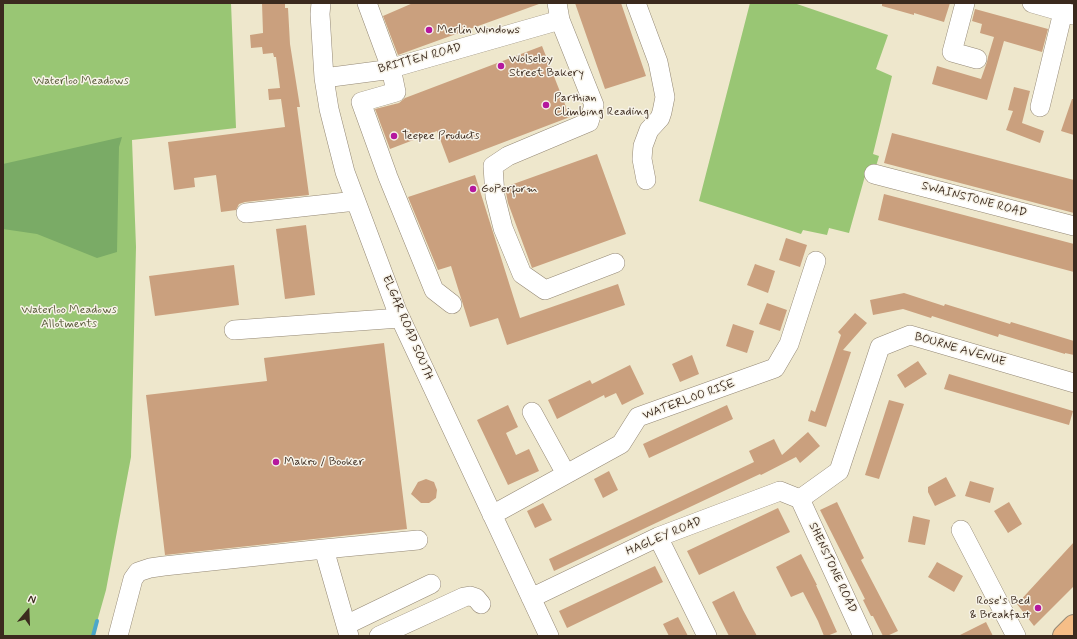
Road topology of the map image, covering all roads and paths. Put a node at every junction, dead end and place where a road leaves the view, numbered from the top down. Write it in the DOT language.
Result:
graph roads {
  1 [pos="321,3"];
  2 [pos="367,3"];
  3 [pos="636,3"];
  4 [pos="965,3"];
  5 [pos="1032,3"];
  6 [pos="559,12"];
  7 [pos="1069,14"];
  8 [pos="977,59"];
  9 [pos="391,68"];
  10 [pos="324,78"];
  11 [pos="1040,107"];
  12 [pos="874,174"];
  13 [pos="646,180"];
  14 [pos="356,201"];
  15 [pos="246,214"];
  16 [pos="1074,226"];
  17 [pos="816,261"];
  18 [pos="614,262"];
  19 [pos="452,304"];
  20 [pos="400,318"];
  21 [pos="234,330"];
  22 [pos="1074,383"];
  23 [pos="532,412"];
  24 [pos="566,474"];
  25 [pos="800,499"];
  26 [pos="492,515"];
  27 [pos="960,530"];
  28 [pos="658,536"];
  29 [pos="418,540"];
  30 [pos="324,549"];
  31 [pos="431,584"];
  32 [pos="531,598"];
  33 [pos="481,604"];
  34 [pos="1074,626"];
  35 [pos="348,631"];
  36 [pos="118,636"];
  37 [pos="379,636"];
  38 [pos="549,636"];
  39 [pos="707,636"];
  40 [pos="863,636"];
  41 [pos="1016,636"];
  42 [pos="1064,636"];
  1 -- 10 [label="street, ELGAR ROAD SOUTH"];
  2 -- 9 [label="street"];
  3 -- 13 [label="street"];
  4 -- 8 [label="street"];
  5 -- 7 [label="street"];
  6 -- 9 [label="street, BRITTEN ROAD"];
  6 -- 18 [label="street, BRITTEN ROAD"];
  7 -- 11 [label="street"];
  9 -- 10 [label="street, BRITTEN ROAD"];
  9 -- 19 [label="street"];
  10 -- 14 [label="street, ELGAR ROAD SOUTH"];
  12 -- 16 [label="street, SWAINSTONE ROAD"];
  14 -- 15 [label="street"];
  14 -- 20 [label="street, ELGAR ROAD SOUTH"];
  17 -- 24 [label="street, WATERLOO RISE"];
  20 -- 21 [label="street"];
  20 -- 26 [label="street, ELGAR ROAD SOUTH"];
  22 -- 25 [label="street, BOURNE AVENUE"];
  23 -- 24 [label="street"];
  24 -- 26 [label="street, WATERLOO RISE"];
  25 -- 28 [label="street, HAGLEY ROAD"];
  25 -- 40 [label="street, SHENSTONE ROAD"];
  26 -- 32 [label="street, ELGAR ROAD SOUTH"];
  27 -- 41 [label="street"];
  28 -- 32 [label="street, HAGLEY ROAD"];
  28 -- 39 [label="street"];
  29 -- 30 [label="street"];
  30 -- 35 [label="street"];
  30 -- 36 [label="street"];
  31 -- 35 [label="street"];
  32 -- 38 [label="street, ELGAR ROAD SOUTH"];
  33 -- 37 [label="street"];
  34 -- 42 [label="main road"];
}
